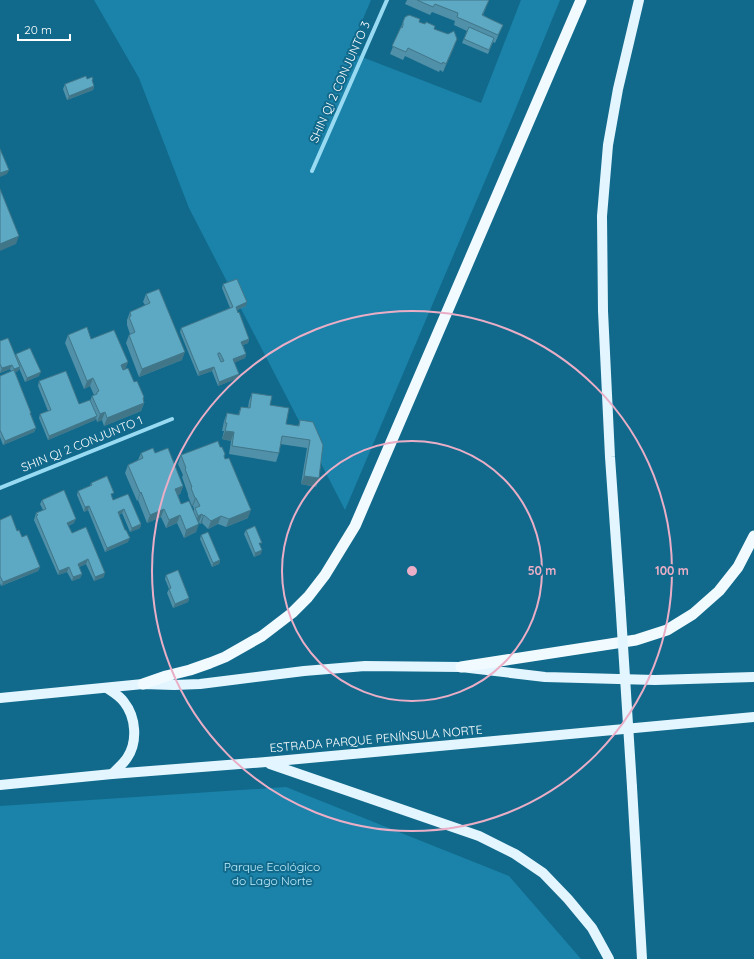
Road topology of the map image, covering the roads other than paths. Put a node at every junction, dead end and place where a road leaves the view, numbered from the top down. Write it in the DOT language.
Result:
graph roads {
  1 [pos="387,0"];
  2 [pos="581,0"];
  3 [pos="639,0"];
  4 [pos="312,171"];
  5 [pos="172,419"];
  6 [pos="0,488"];
  7 [pos="754,536"];
  8 [pos="461,667"];
  9 [pos="754,677"];
  10 [pos="143,684"];
  11 [pos="107,688"];
  12 [pos="0,698"];
  13 [pos="754,717"];
  14 [pos="266,762"];
  15 [pos="112,774"];
  16 [pos="0,785"];
  17 [pos="609,959"];
  18 [pos="642,959"];
  1 -- 4 [label="street, SHIN QI 2 CONJUNTO 3"];
  2 -- 10 [label="highway"];
  3 -- 18 [label="main road, bridge"];
  5 -- 6 [label="street, SHIN QI 2 CONJUNTO 1"];
  7 -- 8 [label="highway"];
  8 -- 9 [label="main road"];
  8 -- 10 [label="main road"];
  10 -- 11 [label="main road"];
  11 -- 12 [label="main road"];
  11 -- 15 [label="main road"];
  13 -- 14 [label="main road, ESTRADA PARQUE PENÍNSULA NORTE"];
  14 -- 15 [label="main road, ESTRADA PARQUE PENÍNSULA NORTE"];
  14 -- 17 [label="main road"];
  15 -- 16 [label="main road, ESTRADA PARQUE PENÍNSULA NORTE"];
}
